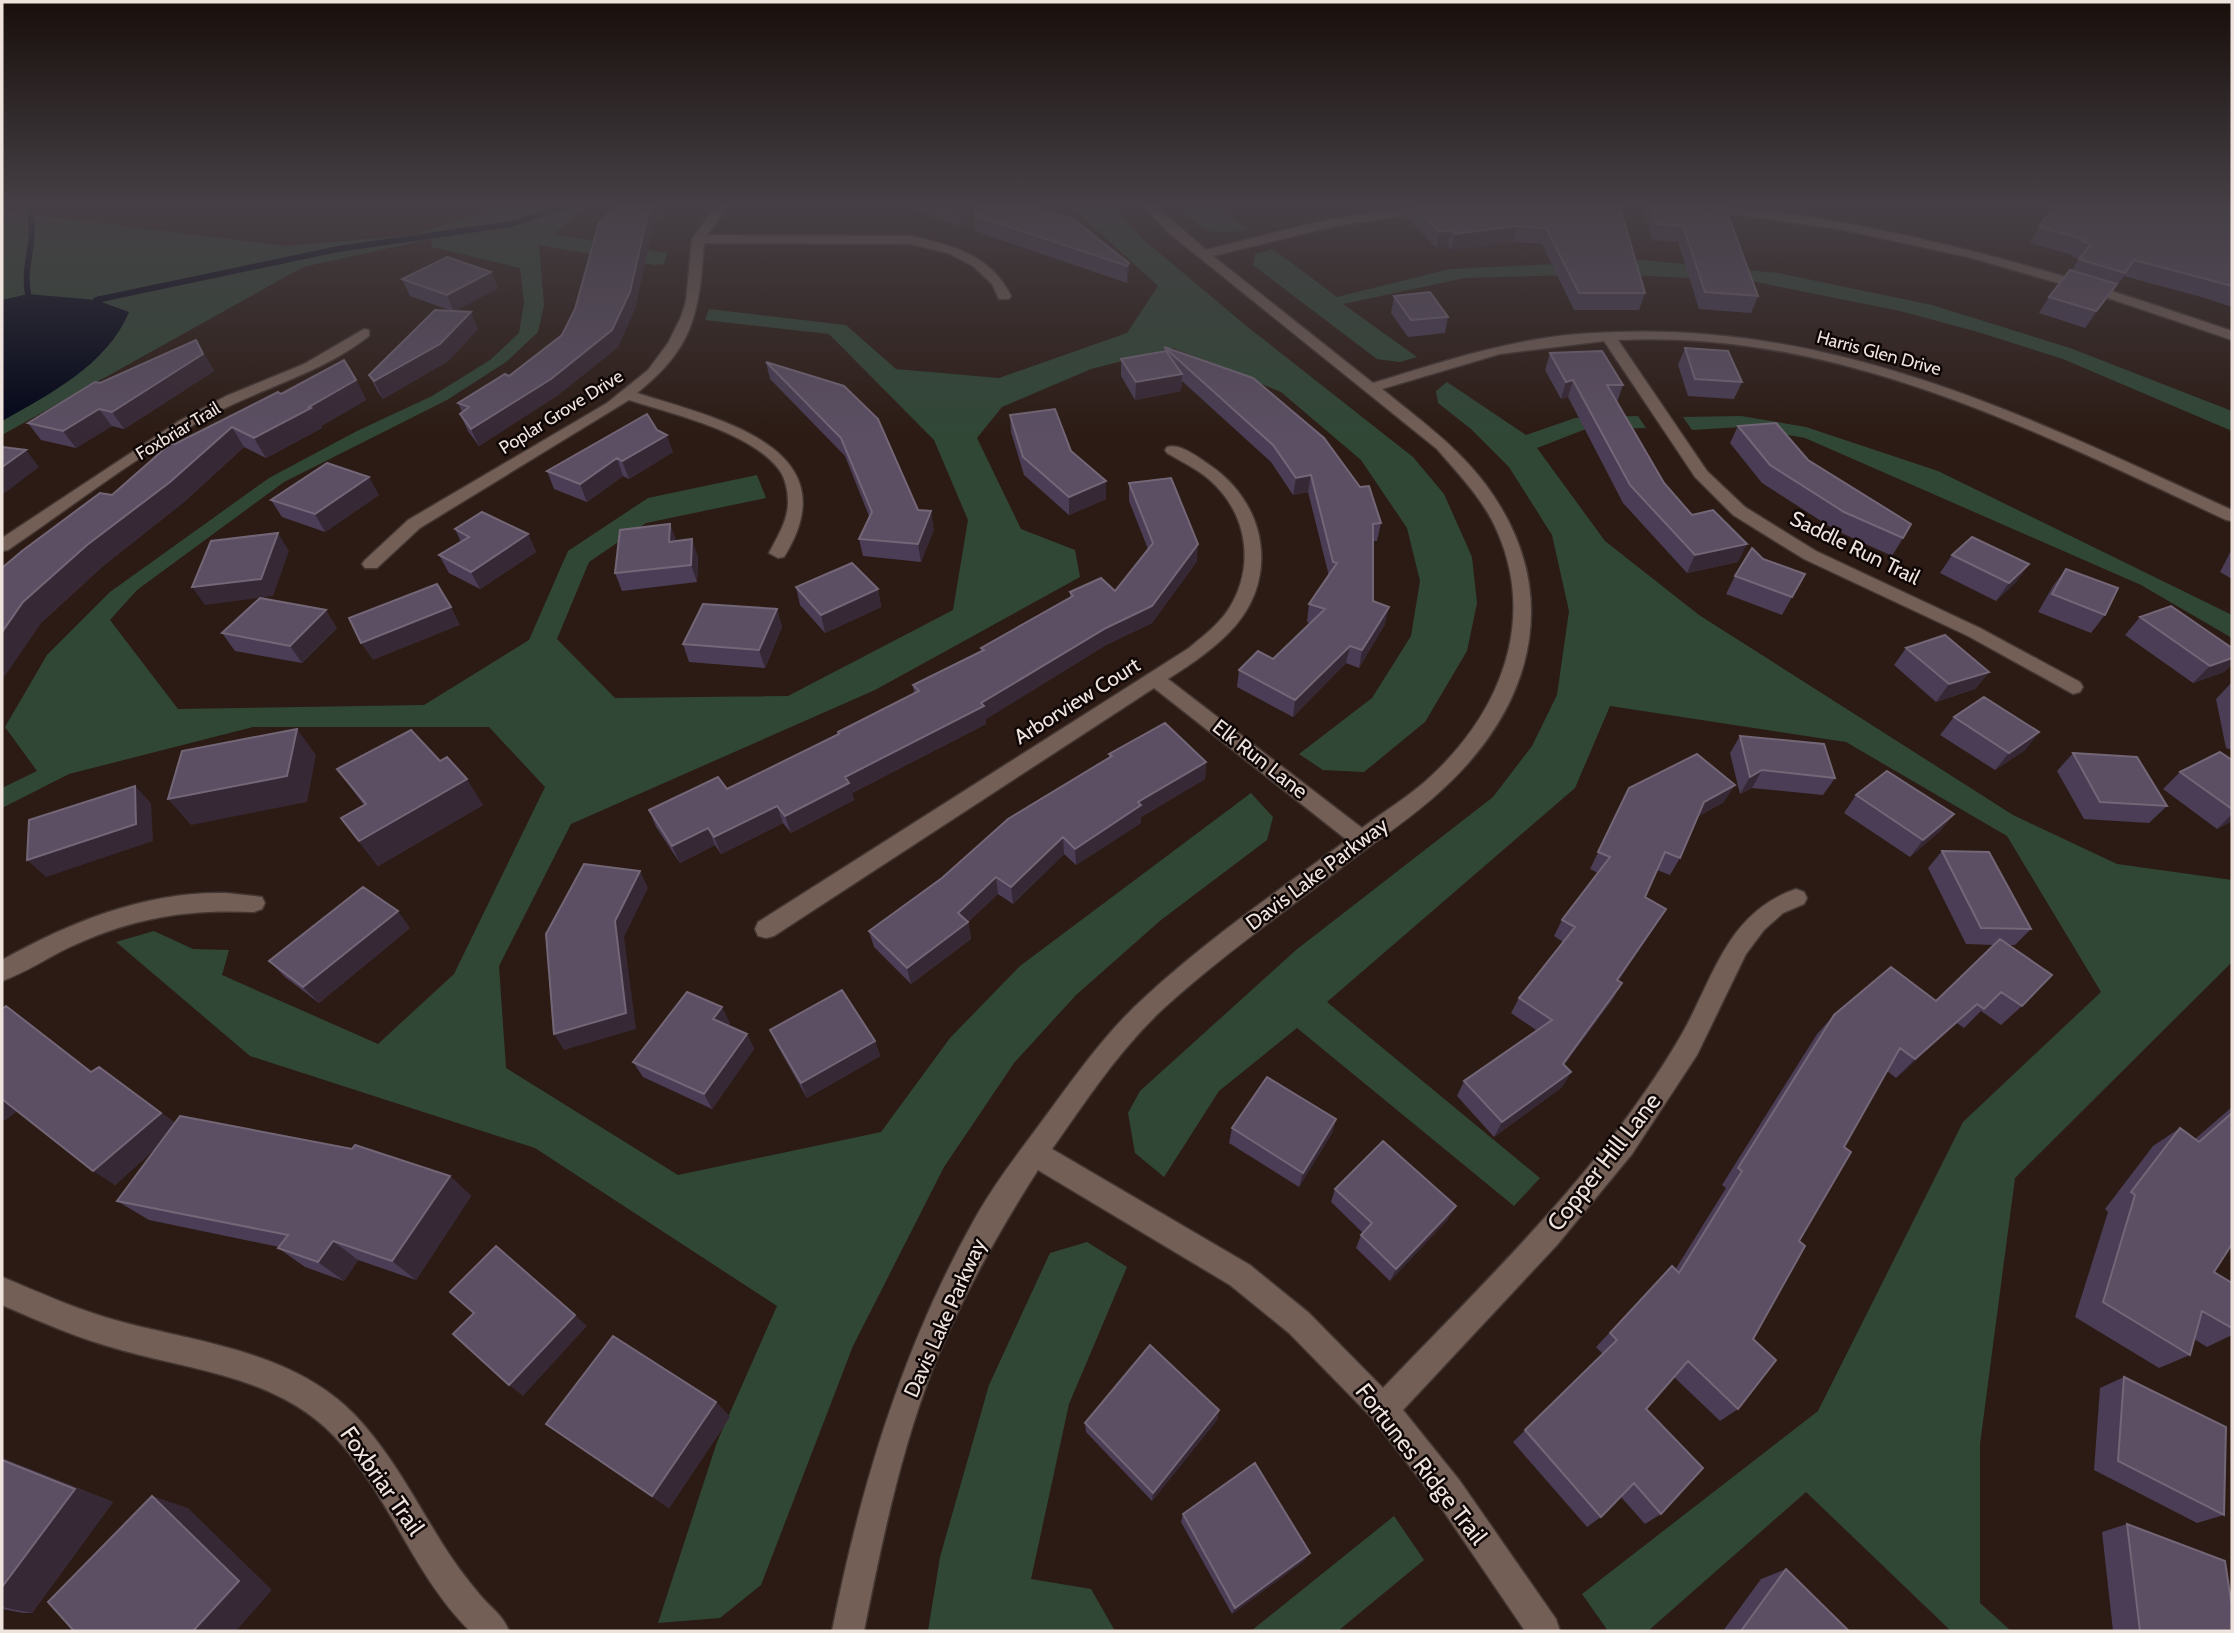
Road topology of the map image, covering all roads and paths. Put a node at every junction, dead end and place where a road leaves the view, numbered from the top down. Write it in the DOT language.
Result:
graph roads {
  1 [pos="694,283"];
  2 [pos="999,283"];
  3 [pos="1240,283"];
  4 [pos="2080,283"];
  5 [pos="1004,296"];
  6 [pos="364,333"];
  7 [pos="1608,336"];
  8 [pos="2232,336"];
  9 [pos="1371,388"];
  10 [pos="629,395"];
  11 [pos="1173,450"];
  12 [pos="2232,516"];
  13 [pos="2,546"];
  14 [pos="778,553"];
  15 [pos="371,564"];
  16 [pos="1156,679"];
  17 [pos="2073,687"];
  18 [pos="1362,840"];
  19 [pos="1796,898"];
  20 [pos="254,903"];
  21 [pos="765,929"];
  22 [pos="2,971"];
  23 [pos="1034,1153"];
  24 [pos="2,1291"];
  25 [pos="1384,1409"];
  26 [pos="493,1631"];
  27 [pos="848,1631"];
  28 [pos="1544,1631"];
  1 -- 10 [label="street, Poplar Grove Drive"];
  2 -- 5 [label="street"];
  3 -- 9 [label="street, Davis Lake Parkway"];
  4 -- 8 [label="street"];
  6 -- 13 [label="street, Foxbriar Trail"];
  7 -- 9 [label="street, Harris Glen Drive"];
  7 -- 12 [label="street, Harris Glen Drive"];
  7 -- 17 [label="street, Saddle Run Trail"];
  9 -- 18 [label="street, Davis Lake Parkway"];
  10 -- 14 [label="street"];
  10 -- 15 [label="street, Poplar Grove Drive"];
  11 -- 16 [label="street, Arborview Court"];
  16 -- 18 [label="street, Elk Run Lane"];
  16 -- 21 [label="street, Arborview Court"];
  18 -- 23 [label="street, Davis Lake Parkway"];
  19 -- 25 [label="street, Copper Hill Lane"];
  20 -- 22 [label="street"];
  23 -- 25 [label="street, Fortunes Ridge Trail"];
  23 -- 27 [label="street, Davis Lake Parkway"];
  24 -- 26 [label="street, Foxbriar Trail"];
  25 -- 28 [label="street, Fortunes Ridge Trail"];
}
